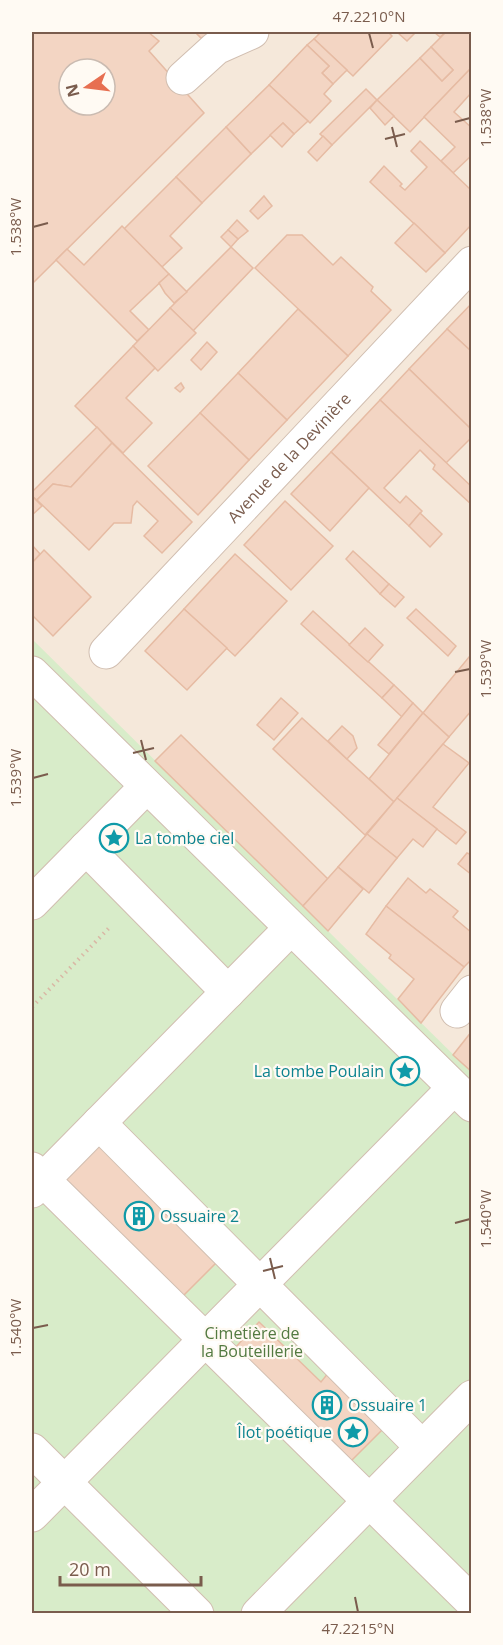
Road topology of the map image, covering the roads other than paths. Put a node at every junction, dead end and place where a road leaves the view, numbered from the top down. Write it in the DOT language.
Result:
graph roads {
  1 [pos="252,32"];
  2 [pos="183,78"];
  3 [pos="471,263"];
  4 [pos="106,652"];
  5 [pos="32,673"];
  6 [pos="146,787"];
  7 [pos="86,848"];
  8 [pos="32,903"];
  9 [pos="290,929"];
  10 [pos="228,992"];
  11 [pos="463,1097"];
  12 [pos="99,1123"];
  13 [pos="35,1180"];
  14 [pos="259,1284"];
  15 [pos="205,1339"];
  16 [pos="471,1396"];
  17 [pos="422,1447"];
  18 [pos="32,1450"];
  19 [pos="65,1482"];
  20 [pos="369,1501"];
  21 [pos="32,1515"];
  22 [pos="471,1602"];
  23 [pos="197,1614"];
  24 [pos="258,1614"];
  1 -- 2 [label="street"];
  3 -- 4 [label="street, Avenue de la Devinière"];
  5 -- 6 [label="street"];
  6 -- 7 [label="street"];
  6 -- 9 [label="street"];
  7 -- 8 [label="street"];
  7 -- 10 [label="street"];
  9 -- 10 [label="street"];
  9 -- 11 [label="street"];
  10 -- 12 [label="street"];
  11 -- 14 [label="street"];
  12 -- 13 [label="street"];
  12 -- 14 [label="street"];
  13 -- 15 [label="street"];
  14 -- 15 [label="street"];
  14 -- 17 [label="street"];
  15 -- 19 [label="street"];
  15 -- 20 [label="street"];
  16 -- 17 [label="street"];
  17 -- 20 [label="street"];
  18 -- 19 [label="street"];
  19 -- 21 [label="street"];
  19 -- 23 [label="street"];
  20 -- 22 [label="street"];
  20 -- 24 [label="street"];
}
